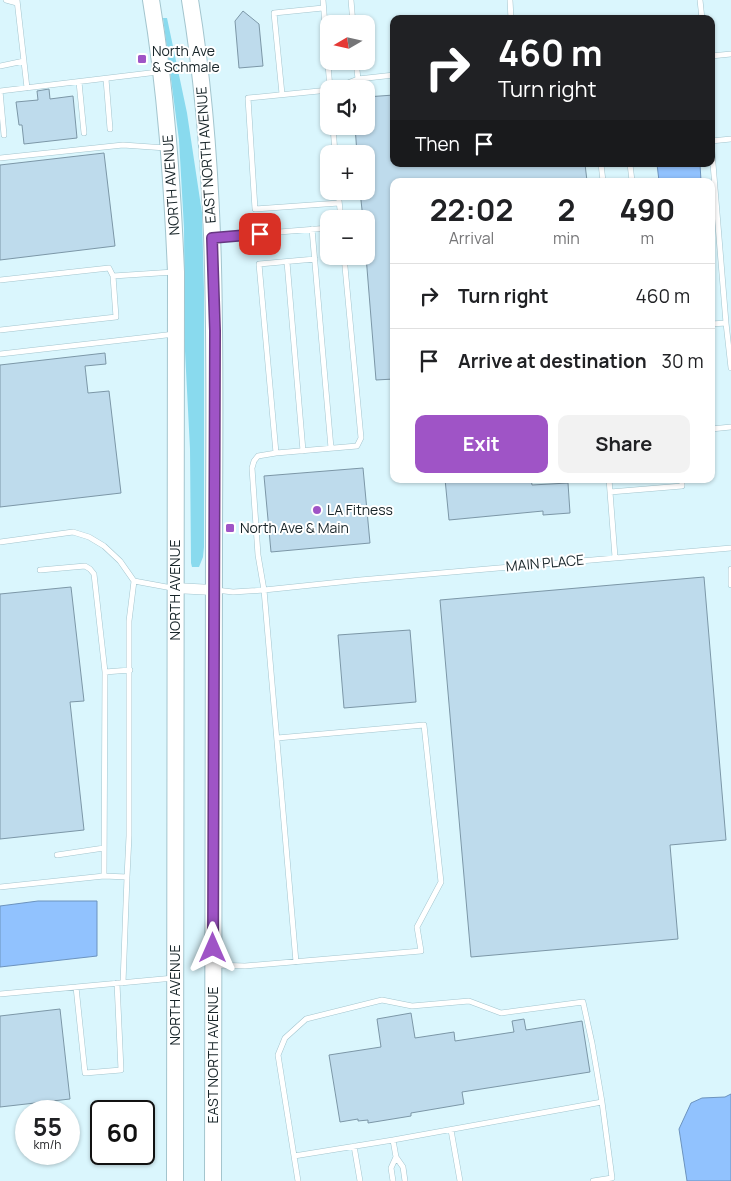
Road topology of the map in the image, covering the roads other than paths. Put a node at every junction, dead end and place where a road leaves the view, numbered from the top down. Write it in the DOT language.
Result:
graph roads {
  1 [pos="6,0"];
  2 [pos="150,0"];
  3 [pos="190,0"];
  4 [pos="198,0"];
  5 [pos="323,0"];
  6 [pos="351,0"];
  7 [pos="510,0"];
  8 [pos="700,0"];
  9 [pos="17,2"];
  10 [pos="323,8"];
  11 [pos="352,15"];
  12 [pos="511,15"];
  13 [pos="702,15"];
  14 [pos="194,24"];
  15 [pos="731,54"];
  16 [pos="715,56"];
  17 [pos="24,61"];
  18 [pos="0,66"];
  19 [pos="357,70"];
  20 [pos="161,71"];
  21 [pos="390,75"];
  22 [pos="106,79"];
  23 [pos="358,79"];
  24 [pos="329,80"];
  25 [pos="79,82"];
  26 [pos="27,88"];
  27 [pos="320,90"];
  28 [pos="0,91"];
  29 [pos="282,94"];
  30 [pos="110,129"];
  31 [pos="84,133"];
  32 [pos="4,135"];
  33 [pos="731,139"];
  34 [pos="715,140"];
  35 [pos="169,148"];
  36 [pos="0,158"];
  37 [pos="715,189"];
  38 [pos="339,200"];
  39 [pos="339,203"];
  40 [pos="340,210"];
  41 [pos="312,229"];
  42 [pos="320,229"];
  43 [pos="212,238"];
  44 [pos="315,259"];
  45 [pos="287,262"];
  46 [pos="345,265"];
  47 [pos="176,272"];
  48 [pos="113,276"];
  49 [pos="0,280"];
  50 [pos="726,323"];
  51 [pos="715,324"];
  52 [pos="0,330"];
  53 [pos="175,334"];
  54 [pos="0,354"];
  55 [pos="731,368"];
  56 [pos="731,427"];
  57 [pos="715,429"];
  58 [pos="331,448"];
  59 [pos="303,451"];
  60 [pos="276,453"];
  61 [pos="609,483"];
  62 [pos="682,483"];
  63 [pos="610,492"];
  64 [pos="0,542"];
  65 [pos="731,548"];
  66 [pos="615,557"];
  67 [pos="731,569"];
  68 [pos="40,570"];
  69 [pos="134,581"];
  70 [pos="731,586"];
  71 [pos="175,588"];
  72 [pos="213,590"];
  73 [pos="264,590"];
  74 [pos="130,670"];
  75 [pos="105,672"];
  76 [pos="277,738"];
  77 [pos="104,848"];
  78 [pos="57,855"];
  79 [pos="104,876"];
  80 [pos="127,877"];
  81 [pos="0,887"];
  82 [pos="296,962"];
  83 [pos="213,965"];
  84 [pos="174,978"];
  85 [pos="120,983"];
  86 [pos="76,987"];
  87 [pos="0,994"];
  88 [pos="602,1102"];
  89 [pos="451,1130"];
  90 [pos="393,1140"];
  91 [pos="354,1146"];
  92 [pos="294,1156"];
  93 [pos="396,1157"];
  94 [pos="175,1181"];
  95 [pos="213,1181"];
  96 [pos="298,1181"];
  97 [pos="360,1181"];
  98 [pos="393,1181"];
  99 [pos="405,1181"];
  100 [pos="460,1181"];
  101 [pos="593,1181"];
  1 -- 9 [label="lane"];
  2 -- 20 [label="main road, NORTH AVENUE"];
  3 -- 14 [label="main road, EAST NORTH AVENUE"];
  4 -- 14 [label="main road"];
  5 -- 10 [label="lane"];
  6 -- 11 [label="lane"];
  7 -- 12 [label="lane"];
  8 -- 13 [label="lane"];
  9 -- 17 [label="lane"];
  10 -- 24 [label="lane"];
  10 -- 29 [label="lane"];
  14 -- 43 [label="main road, EAST NORTH AVENUE"];
  15 -- 16 [label="lane"];
  17 -- 18 [label="lane"];
  17 -- 26 [label="lane"];
  19 -- 23 [label="lane"];
  20 -- 22 [label="lane"];
  20 -- 35 [label="main road, NORTH AVENUE"];
  21 -- 23 [label="lane"];
  22 -- 25 [label="lane"];
  22 -- 30 [label="lane"];
  25 -- 26 [label="lane"];
  25 -- 31 [label="lane"];
  26 -- 28 [label="lane"];
  27 -- 29 [label="lane"];
  28 -- 32 [label="lane"];
  29 -- 39 [label="lane"];
  33 -- 34 [label="lane"];
  35 -- 36 [label="lane"];
  35 -- 47 [label="main road, NORTH AVENUE"];
  37 -- 50 [label="lane"];
  38 -- 39 [label="lane"];
  39 -- 40 [label="lane"];
  41 -- 42 [label="lane"];
  41 -- 43 [label="lane"];
  41 -- 44 [label="lane"];
  43 -- 72 [label="main road, EAST NORTH AVENUE"];
  44 -- 45 [label="lane"];
  44 -- 58 [label="lane"];
  45 -- 59 [label="lane"];
  45 -- 60 [label="lane"];
  46 -- 58 [label="lane"];
  47 -- 48 [label="lane"];
  47 -- 53 [label="main road, NORTH AVENUE"];
  48 -- 49 [label="lane"];
  48 -- 52 [label="lane"];
  50 -- 51 [label="lane"];
  50 -- 55 [label="lane"];
  53 -- 54 [label="lane"];
  53 -- 71 [label="main road, NORTH AVENUE"];
  56 -- 57 [label="lane"];
  58 -- 59 [label="lane"];
  59 -- 60 [label="lane"];
  60 -- 73 [label="lane"];
  61 -- 63 [label="lane"];
  62 -- 63 [label="lane"];
  63 -- 66 [label="lane"];
  64 -- 69 [label="lane"];
  65 -- 66 [label="lane, MAIN PLACE"];
  66 -- 73 [label="lane, MAIN PLACE"];
  67 -- 70 [label="lane"];
  68 -- 75 [label="lane"];
  69 -- 71 [label="lane"];
  69 -- 74 [label="lane"];
  71 -- 72 [label="street"];
  71 -- 84 [label="main road, NORTH AVENUE"];
  72 -- 73 [label="lane, MAIN PLACE"];
  72 -- 83 [label="main road, EAST NORTH AVENUE"];
  73 -- 76 [label="lane"];
  74 -- 75 [label="lane"];
  74 -- 80 [label="lane"];
  75 -- 77 [label="lane"];
  76 -- 82 [label="lane"];
  76 -- 82 [label="lane"];
  77 -- 78 [label="lane"];
  77 -- 79 [label="lane"];
  79 -- 80 [label="lane"];
  79 -- 81 [label="lane"];
  80 -- 85 [label="lane"];
  82 -- 83 [label="lane"];
  83 -- 95 [label="main road, EAST NORTH AVENUE"];
  84 -- 85 [label="lane"];
  84 -- 94 [label="main road, NORTH AVENUE"];
  85 -- 86 [label="lane"];
  85 -- 86 [label="lane"];
  86 -- 87 [label="lane"];
  88 -- 89 [label="lane"];
  88 -- 92 [label="lane"];
  88 -- 101 [label="lane"];
  89 -- 90 [label="lane"];
  89 -- 100 [label="lane"];
  90 -- 91 [label="lane"];
  90 -- 93 [label="lane"];
  91 -- 92 [label="lane"];
  91 -- 97 [label="lane"];
  92 -- 96 [label="lane"];
  93 -- 98 [label="lane"];
  93 -- 99 [label="lane"];
}
